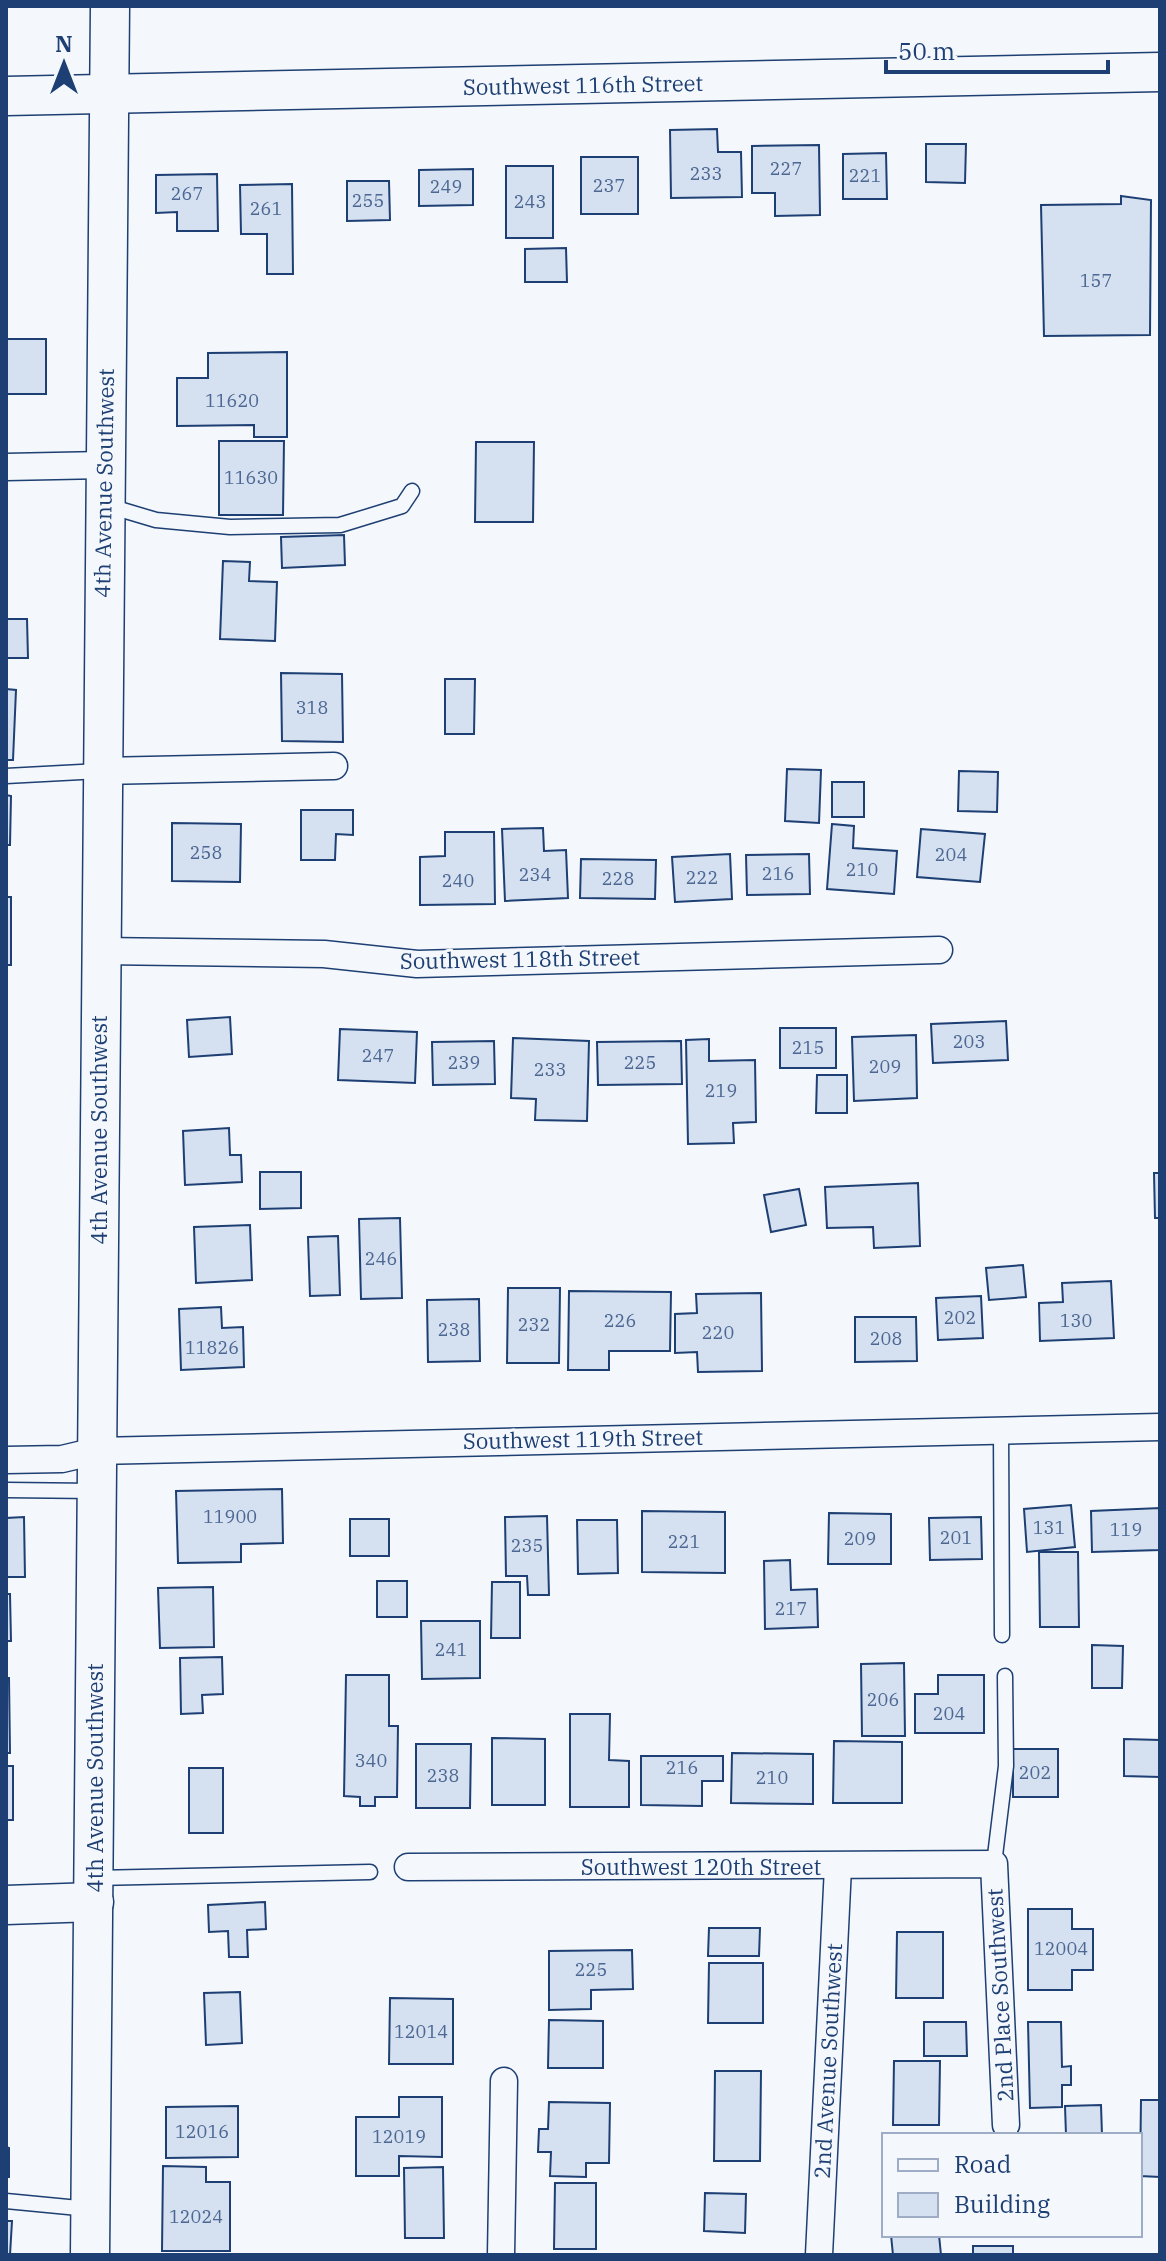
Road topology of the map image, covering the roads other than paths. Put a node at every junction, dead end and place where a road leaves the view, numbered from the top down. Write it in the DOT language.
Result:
graph roads {
  1 [pos="110,6"];
  2 [pos="1160,72"];
  3 [pos="6,96"];
  4 [pos="110,96"];
  5 [pos="104,465"];
  6 [pos="6,467"];
  7 [pos="412,491"];
  8 [pos="104,505"];
  9 [pos="334,766"];
  10 [pos="101,771"];
  11 [pos="6,776"];
  12 [pos="939,950"];
  13 [pos="100,951"];
  14 [pos="1001,1429"];
  15 [pos="1159,1433"];
  16 [pos="96,1451"];
  17 [pos="6,1460"];
  18 [pos="6,1490"];
  19 [pos="96,1491"];
  20 [pos="1002,1635"];
  21 [pos="1005,1676"];
  22 [pos="994,1864"];
  23 [pos="408,1867"];
  24 [pos="838,1867"];
  25 [pos="370,1872"];
  26 [pos="94,1890"];
  27 [pos="6,1905"];
  28 [pos="504,2081"];
  29 [pos="1006,2125"];
  30 [pos="6,2201"];
  31 [pos="91,2209"];
  32 [pos="90,2255"];
  33 [pos="501,2255"];
  34 [pos="819,2255"];
  1 -- 4 [label="street, 4th Avenue Southwest"];
  2 -- 4 [label="street, Southwest 116th Street"];
  3 -- 4 [label="street, Southwest 116th Street"];
  4 -- 5 [label="street, 4th Avenue Southwest"];
  5 -- 6 [label="street"];
  5 -- 8 [label="street, 4th Avenue Southwest"];
  7 -- 8 [label="lane"];
  8 -- 10 [label="street, 4th Avenue Southwest"];
  9 -- 10 [label="street"];
  10 -- 11 [label="lane"];
  10 -- 13 [label="street, 4th Avenue Southwest"];
  12 -- 13 [label="street, Southwest 118th Street"];
  13 -- 16 [label="street, 4th Avenue Southwest"];
  14 -- 15 [label="street, Southwest 119th Street"];
  14 -- 16 [label="street, Southwest 119th Street"];
  14 -- 20 [label="lane"];
  16 -- 17 [label="street, Southwest 119th Street"];
  16 -- 19 [label="street, 4th Avenue Southwest"];
  18 -- 19 [label="lane"];
  19 -- 26 [label="street, 4th Avenue Southwest"];
  21 -- 22 [label="lane"];
  22 -- 24 [label="street, Southwest 120th Street"];
  22 -- 29 [label="street, 2nd Place Southwest"];
  23 -- 24 [label="street, Southwest 120th Street"];
  24 -- 34 [label="street, 2nd Avenue Southwest"];
  25 -- 26 [label="lane"];
  26 -- 27 [label="street"];
  26 -- 31 [label="street, 4th Avenue Southwest"];
  28 -- 33 [label="street"];
  30 -- 31 [label="lane"];
  31 -- 32 [label="street, 4th Avenue Southwest"];
}
